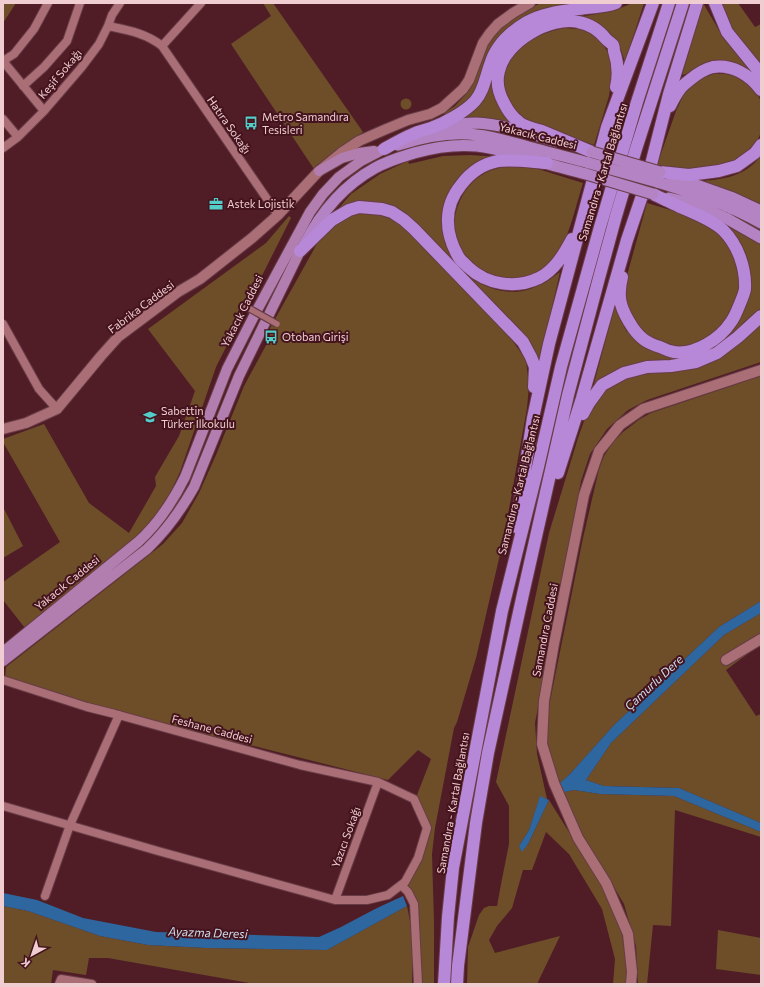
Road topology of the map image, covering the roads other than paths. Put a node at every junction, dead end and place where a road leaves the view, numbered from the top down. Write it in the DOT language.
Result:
graph roads {
  1 [pos="48,3"];
  2 [pos="80,3"];
  3 [pos="120,3"];
  4 [pos="201,3"];
  5 [pos="530,3"];
  6 [pos="616,3"];
  7 [pos="652,3"];
  8 [pos="669,3"];
  9 [pos="683,3"];
  10 [pos="697,3"];
  11 [pos="715,3"];
  12 [pos="108,26"];
  13 [pos="162,46"];
  14 [pos="3,61"];
  15 [pos="761,74"];
  16 [pos="23,86"];
  17 [pos="761,90"];
  18 [pos="44,111"];
  19 [pos="3,119"];
  20 [pos="607,127"];
  21 [pos="432,128"];
  22 [pos="18,137"];
  23 [pos="657,142"];
  24 [pos="761,145"];
  25 [pos="3,148"];
  26 [pos="384,149"];
  27 [pos="591,157"];
  28 [pos="546,163"];
  29 [pos="319,172"];
  30 [pos="657,183"];
  31 [pos="761,212"];
  32 [pos="278,215"];
  33 [pos="583,215"];
  34 [pos="761,223"];
  35 [pos="761,238"];
  36 [pos="627,240"];
  37 [pos="300,251"];
  38 [pos="243,305"];
  39 [pos="761,316"];
  40 [pos="3,324"];
  41 [pos="277,324"];
  42 [pos="761,370"];
  43 [pos="57,410"];
  44 [pos="534,418"];
  45 [pos="3,429"];
  46 [pos="562,459"];
  47 [pos="523,594"];
  48 [pos="502,611"];
  49 [pos="761,639"];
  50 [pos="3,652"];
  51 [pos="726,660"];
  52 [pos="3,661"];
  53 [pos="3,680"];
  54 [pos="119,715"];
  55 [pos="378,782"];
  56 [pos="3,806"];
  57 [pos="70,825"];
  58 [pos="401,885"];
  59 [pos="45,896"];
  60 [pos="335,900"];
  61 [pos="59,984"];
  62 [pos="92,984"];
  63 [pos="418,984"];
  64 [pos="444,984"];
  65 [pos="457,984"];
  66 [pos="631,984"];
  1 -- 14 [label="street"];
  2 -- 16 [label="street"];
  3 -- 12 [label="street, Keşif Sokağı"];
  4 -- 13 [label="street"];
  5 -- 29 [label="street, Fabrika Caddesi"];
  6 -- 21 [label="highway"];
  7 -- 20 [label="highway"];
  8 -- 48 [label="highway, Samandıra - Kartal Bağlantısı"];
  9 -- 47 [label="highway"];
  10 -- 23 [label="highway"];
  11 -- 15 [label="highway"];
  12 -- 13 [label="street"];
  12 -- 18 [label="street, Keşif Sokağı"];
  13 -- 32 [label="street, Hatıra Sokağı"];
  14 -- 16 [label="street"];
  16 -- 18 [label="street"];
  17 -- 23 [label="highway"];
  18 -- 22 [label="street, Keşif Sokağı"];
  19 -- 22 [label="street"];
  20 -- 27 [label="highway"];
  20 -- 33 [label="highway"];
  21 -- 26 [label="highway"];
  21 -- 27 [label="highway"];
  22 -- 25 [label="street, Keşif Sokağı"];
  23 -- 36 [label="highway"];
  24 -- 30 [label="highway"];
  26 -- 27 [label="highway, Yakacık Caddesi"];
  26 -- 29 [label="main road"];
  26 -- 50 [label="main road, Yakacık Caddesi"];
  27 -- 30 [label="highway, bridge"];
  28 -- 30 [label="highway, Yakacık Caddesi, bridge"];
  28 -- 33 [label="highway"];
  28 -- 37 [label="highway, Yakacık Caddesi"];
  29 -- 32 [label="street, Fabrika Caddesi"];
  30 -- 31 [label="highway"];
  30 -- 34 [label="highway"];
  30 -- 35 [label="highway"];
  30 -- 36 [label="highway"];
  32 -- 43 [label="street, Fabrika Caddesi"];
  33 -- 44 [label="highway"];
  36 -- 46 [label="highway"];
  37 -- 44 [label="highway"];
  37 -- 52 [label="main road, Yakacık Caddesi"];
  38 -- 41 [label="street, bridge"];
  39 -- 46 [label="highway"];
  40 -- 43 [label="street"];
  42 -- 66 [label="street, Samandıra Caddesi"];
  43 -- 45 [label="street, Fabrika Caddesi"];
  44 -- 48 [label="highway"];
  46 -- 47 [label="highway"];
  47 -- 65 [label="highway"];
  48 -- 64 [label="highway, Samandıra - Kartal Bağlantısı"];
  49 -- 51 [label="street"];
  53 -- 54 [label="street, Feshane Caddesi"];
  54 -- 55 [label="street, Feshane Caddesi"];
  54 -- 57 [label="street"];
  55 -- 58 [label="street, Feshane Caddesi"];
  55 -- 60 [label="street, Yazıcı Sokağı"];
  56 -- 57 [label="street"];
  57 -- 59 [label="street"];
  57 -- 60 [label="street"];
  58 -- 60 [label="street"];
  58 -- 63 [label="street"];
  61 -- 62 [label="street"];
}
